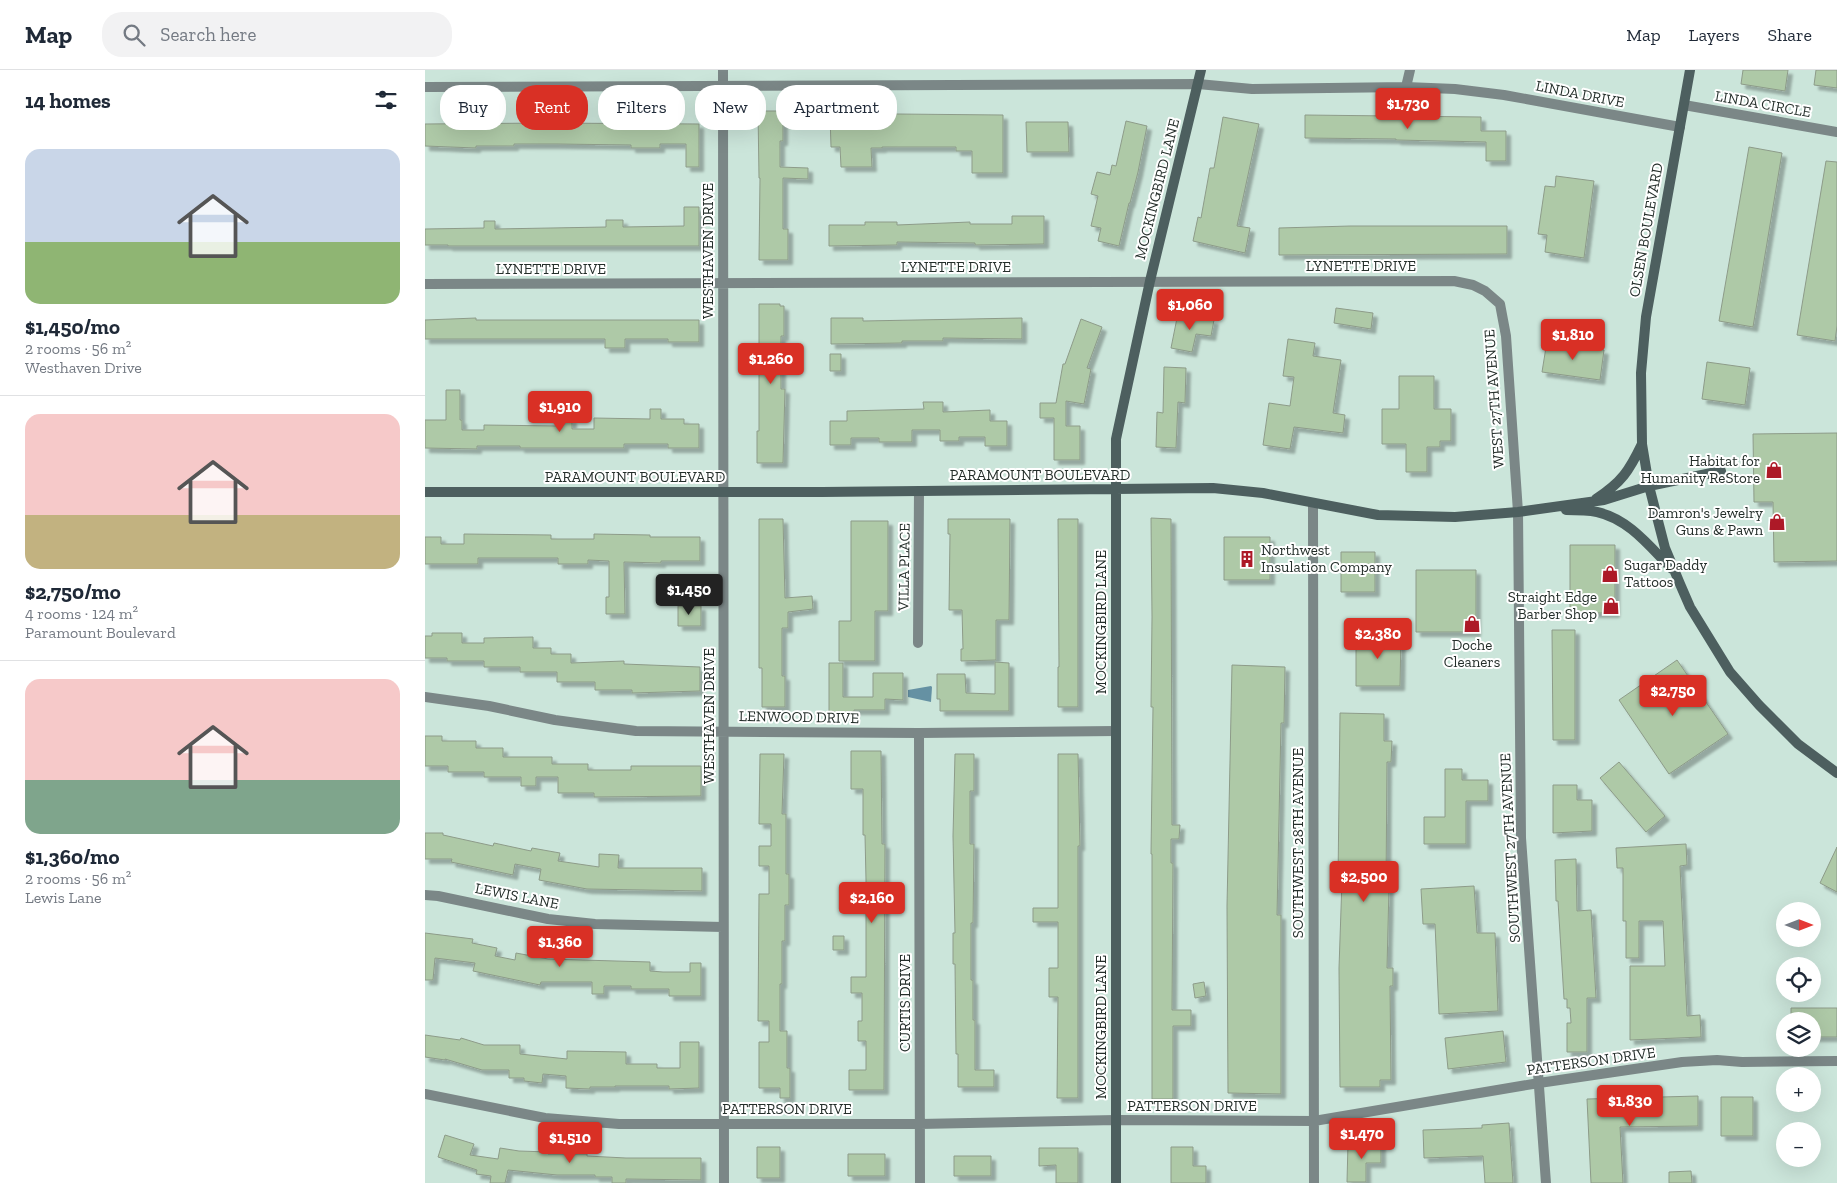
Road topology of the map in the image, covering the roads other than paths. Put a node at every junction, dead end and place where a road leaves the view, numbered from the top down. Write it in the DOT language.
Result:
graph roads {
  1 [pos="723,70"];
  2 [pos="1201,70"];
  3 [pos="1410,70"];
  4 [pos="1690,70"];
  5 [pos="1198,84"];
  6 [pos="723,85"];
  7 [pos="695,86"];
  8 [pos="766,86"];
  9 [pos="425,87"];
  10 [pos="1406,87"];
  11 [pos="1684,105"];
  12 [pos="1680,127"];
  13 [pos="723,130"];
  14 [pos="1837,132"];
  15 [pos="1150,281"];
  16 [pos="723,283"];
  17 [pos="425,284"];
  18 [pos="1485,291"];
  19 [pos="1642,444"];
  20 [pos="1721,471"];
  21 [pos="1649,486"];
  22 [pos="1116,489"];
  23 [pos="919,491"];
  24 [pos="425,492"];
  25 [pos="723,492"];
  26 [pos="1590,502"];
  27 [pos="1313,503"];
  28 [pos="1545,508"];
  29 [pos="1518,512"];
  30 [pos="1676,573"];
  31 [pos="918,644"];
  32 [pos="425,697"];
  33 [pos="724,731"];
  34 [pos="1115,731"];
  35 [pos="919,733"];
  36 [pos="1837,773"];
  37 [pos="425,895"];
  38 [pos="723,927"];
  39 [pos="1837,1061"];
  40 [pos="1539,1083"];
  41 [pos="425,1094"];
  42 [pos="1116,1120"];
  43 [pos="1314,1121"];
  44 [pos="724,1123"];
  45 [pos="920,1124"];
  46 [pos="724,1183"];
  47 [pos="920,1183"];
  48 [pos="1116,1183"];
  49 [pos="1314,1183"];
  50 [pos="1546,1183"];
  1 -- 6 [label="street, WESTHAVEN DRIVE"];
  2 -- 5 [label="main road, MOCKINGBIRD LANE"];
  3 -- 10 [label="street"];
  4 -- 11 [label="main road, OLSEN BOULEVARD"];
  5 -- 8 [label="street, LINDA DRIVE"];
  5 -- 10 [label="street, LINDA DRIVE"];
  5 -- 15 [label="main road, MOCKINGBIRD LANE"];
  7 -- 9 [label="street, LINDA DRIVE"];
  10 -- 12 [label="street, LINDA DRIVE"];
  11 -- 12 [label="main road, OLSEN BOULEVARD"];
  11 -- 14 [label="street, LINDA CIRCLE"];
  12 -- 19 [label="main road, OLSEN BOULEVARD"];
  13 -- 16 [label="street, WESTHAVEN DRIVE"];
  15 -- 16 [label="street, LYNETTE DRIVE"];
  15 -- 18 [label="street, LYNETTE DRIVE"];
  15 -- 22 [label="main road, MOCKINGBIRD LANE"];
  16 -- 17 [label="street, LYNETTE DRIVE"];
  16 -- 25 [label="street, WESTHAVEN DRIVE"];
  18 -- 29 [label="street, WEST 27TH AVENUE"];
  19 -- 21 [label="main road, OLSEN BOULEVARD"];
  19 -- 26 [label="main road"];
  20 -- 21 [label="main road, PARAMOUNT BOULEVARD"];
  21 -- 26 [label="main road, PARAMOUNT BOULEVARD"];
  21 -- 30 [label="main road"];
  22 -- 23 [label="main road, PARAMOUNT BOULEVARD"];
  22 -- 27 [label="main road, PARAMOUNT BOULEVARD"];
  22 -- 34 [label="main road, MOCKINGBIRD LANE"];
  23 -- 25 [label="main road, PARAMOUNT BOULEVARD"];
  23 -- 31 [label="street, VILLA PLACE"];
  24 -- 25 [label="main road, PARAMOUNT BOULEVARD"];
  25 -- 33 [label="street, WESTHAVEN DRIVE"];
  26 -- 28 [label="main road, PARAMOUNT BOULEVARD"];
  27 -- 29 [label="main road, PARAMOUNT BOULEVARD"];
  27 -- 43 [label="street, SOUTHWEST 28TH AVENUE"];
  28 -- 29 [label="main road, PARAMOUNT BOULEVARD"];
  28 -- 30 [label="main road"];
  29 -- 40 [label="street, SOUTHWEST 27TH AVENUE"];
  30 -- 36 [label="main road"];
  32 -- 33 [label="street, LENWOOD DRIVE"];
  33 -- 35 [label="street, LENWOOD DRIVE"];
  33 -- 38 [label="street, WESTHAVEN DRIVE"];
  34 -- 35 [label="street, LENWOOD DRIVE"];
  34 -- 42 [label="main road, MOCKINGBIRD LANE"];
  35 -- 45 [label="street, CURTIS DRIVE"];
  37 -- 38 [label="street, LEWIS LANE"];
  38 -- 44 [label="street, WESTHAVEN DRIVE"];
  39 -- 40 [label="street, PATTERSON DRIVE"];
  40 -- 43 [label="street, PATTERSON DRIVE"];
  40 -- 50 [label="street, SOUTHWEST 27TH AVENUE"];
  41 -- 44 [label="street, PATTERSON DRIVE"];
  42 -- 43 [label="street, PATTERSON DRIVE"];
  42 -- 45 [label="street, PATTERSON DRIVE"];
  42 -- 48 [label="main road, MOCKINGBIRD LANE"];
  43 -- 49 [label="street, SOUTHWEST 28TH AVENUE"];
  44 -- 45 [label="street, PATTERSON DRIVE"];
  44 -- 46 [label="street, WESTHAVEN DRIVE"];
  45 -- 47 [label="street, CURTIS DRIVE"];
}
